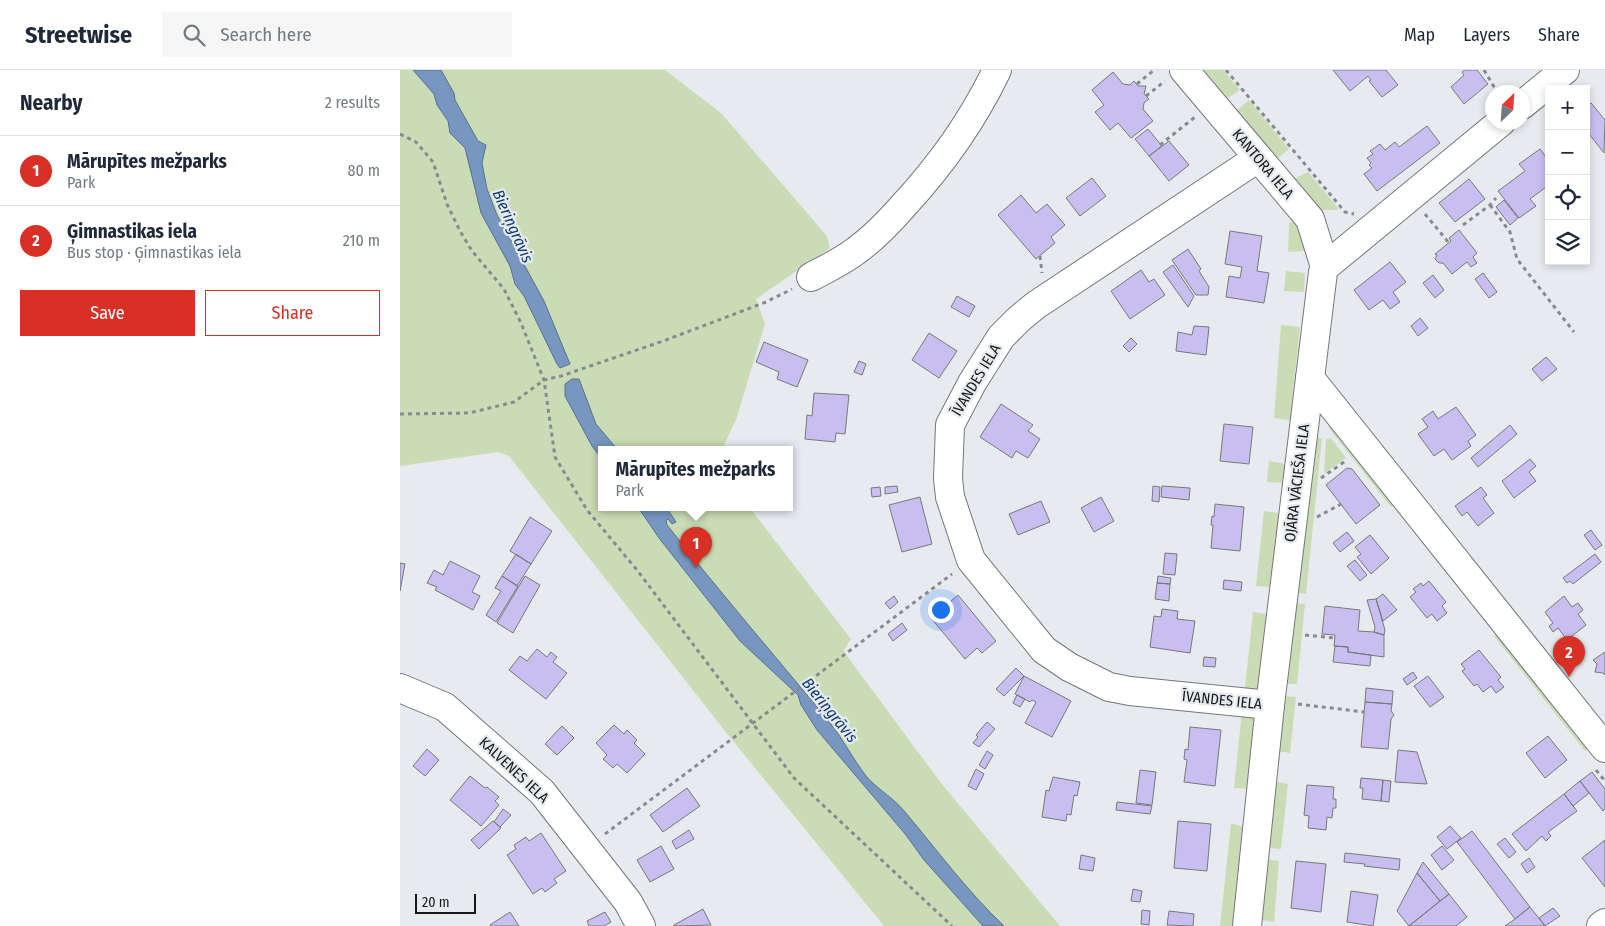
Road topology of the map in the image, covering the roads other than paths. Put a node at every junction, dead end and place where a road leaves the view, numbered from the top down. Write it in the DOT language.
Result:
graph roads {
  1 [pos="997,70"];
  2 [pos="1184,70"];
  3 [pos="1565,70"];
  4 [pos="1530,98"];
  5 [pos="1491,130"];
  6 [pos="1258,158"];
  7 [pos="1325,267"];
  8 [pos="811,277"];
  9 [pos="1310,378"];
  10 [pos="400,688"];
  11 [pos="1270,705"];
  12 [pos="1605,748"];
  13 [pos="1605,923"];
  14 [pos="641,926"];
  15 [pos="1247,926"];
  16 [pos="1601,926"];
  1 -- 8 [label="street"];
  2 -- 6 [label="street, KANTORA IELA"];
  3 -- 4 [label="street"];
  5 -- 7 [label="street"];
  6 -- 7 [label="street, KANTORA IELA"];
  6 -- 11 [label="street, ĪVANDES IELA"];
  7 -- 9 [label="street, OJĀRA VĀCIEŠA IELA"];
  9 -- 11 [label="street, OJĀRA VĀCIEŠA IELA"];
  9 -- 12 [label="street"];
  10 -- 14 [label="street, KALVENES IELA"];
  11 -- 15 [label="street, OJĀRA VĀCIEŠA IELA"];
  13 -- 16 [label="street"];
}
